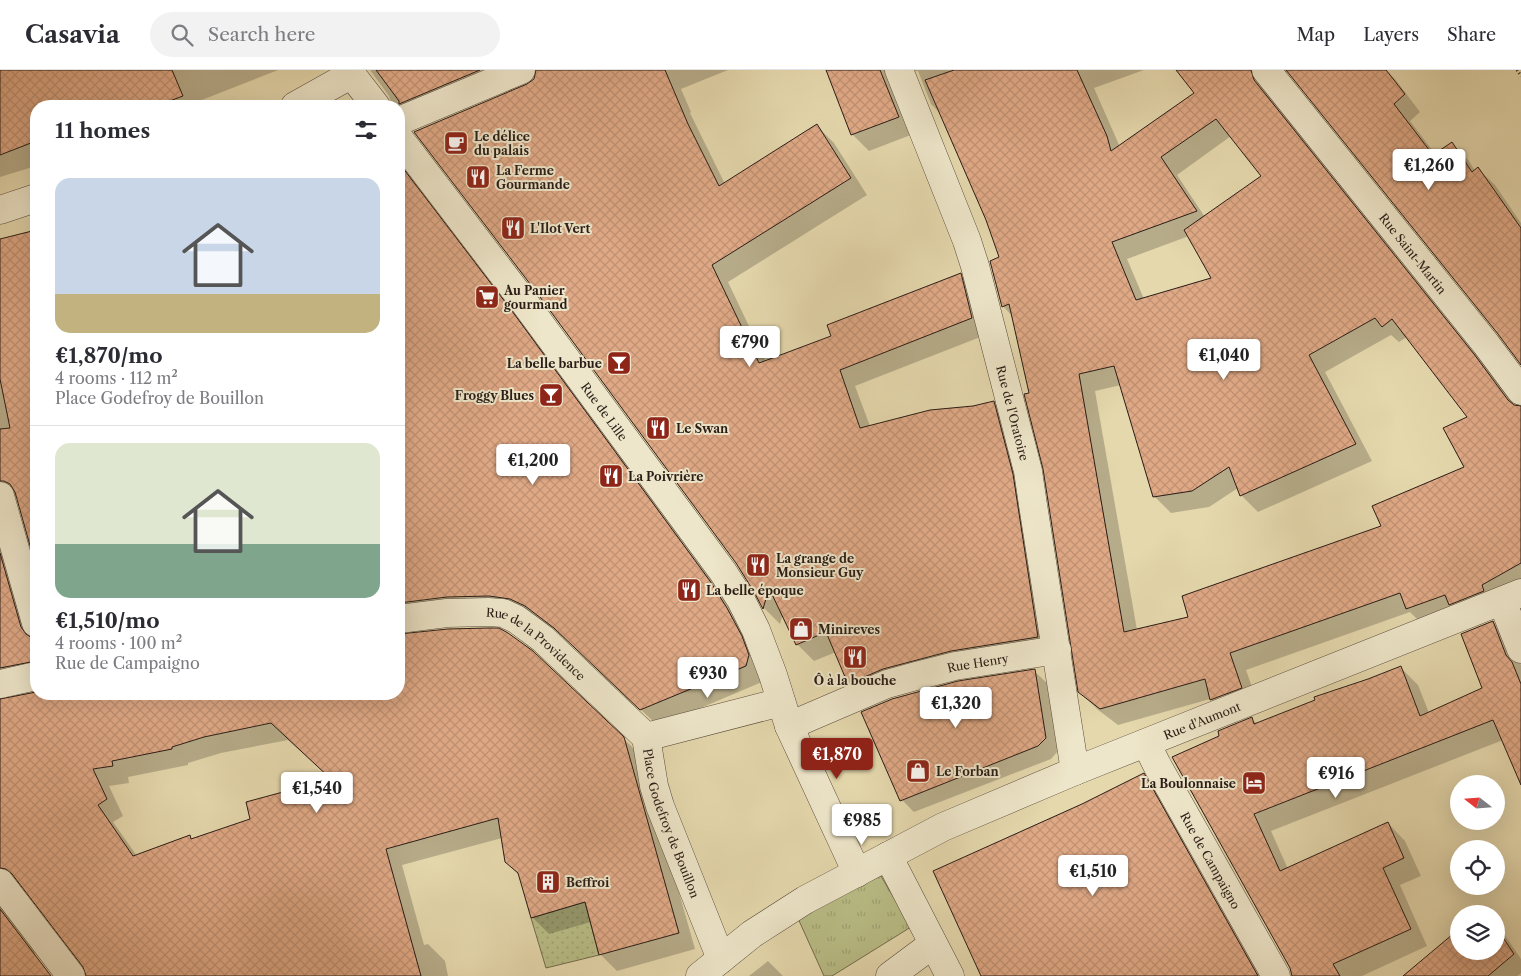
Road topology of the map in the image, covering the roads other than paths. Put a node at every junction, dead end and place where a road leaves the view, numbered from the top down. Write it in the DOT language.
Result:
graph roads {
  1 [pos="521,70"];
  2 [pos="1266,70"];
  3 [pos="350,72"];
  4 [pos="908,73"];
  5 [pos="305,100"];
  6 [pos="371,100"];
  7 [pos="405,118"];
  8 [pos="405,146"];
  9 [pos="30,200"];
  10 [pos="0,210"];
  11 [pos="1521,391"];
  12 [pos="0,496"];
  13 [pos="1511,597"];
  14 [pos="30,602"];
  15 [pos="405,618"];
  16 [pos="1521,649"];
  17 [pos="1050,650"];
  18 [pos="30,677"];
  19 [pos="0,684"];
  20 [pos="785,714"];
  21 [pos="646,737"];
  22 [pos="1152,754"];
  23 [pos="1076,771"];
  24 [pos="888,856"];
  25 [pos="857,872"];
  26 [pos="0,883"];
  27 [pos="933,944"];
  28 [pos="721,959"];
  29 [pos="71,976"];
  30 [pos="700,976"];
  31 [pos="890,976"];
  32 [pos="950,976"];
  33 [pos="1276,976"];
  1 -- 7 [label="street"];
  2 -- 11 [label="street, Rue Saint-Martin"];
  3 -- 5 [label="street"];
  3 -- 6 [label="street"];
  4 -- 17 [label="street, Rue de l'Oratoire"];
  8 -- 20 [label="street, Rue de Lille"];
  9 -- 10 [label="street"];
  12 -- 14 [label="street"];
  13 -- 16 [label="street"];
  13 -- 22 [label="street, Rue d'Aumont"];
  15 -- 21 [label="street, Rue de la Providence"];
  17 -- 20 [label="street, Rue Henry"];
  17 -- 23 [label="street, Rue de l'Oratoire"];
  18 -- 19 [label="street"];
  20 -- 21 [label="street, Place Godefroy de Bouillon"];
  20 -- 25 [label="street"];
  21 -- 28 [label="street, Place Godefroy de Bouillon"];
  22 -- 23 [label="street, Rue d'Aumont"];
  22 -- 33 [label="street, Rue de Campaigno"];
  23 -- 24 [label="street, Rue d'Aumont"];
  24 -- 25 [label="street"];
  24 -- 27 [label="street"];
  25 -- 28 [label="street"];
  26 -- 29 [label="street"];
  27 -- 31 [label="street"];
  27 -- 32 [label="street"];
  28 -- 30 [label="street"];
}
